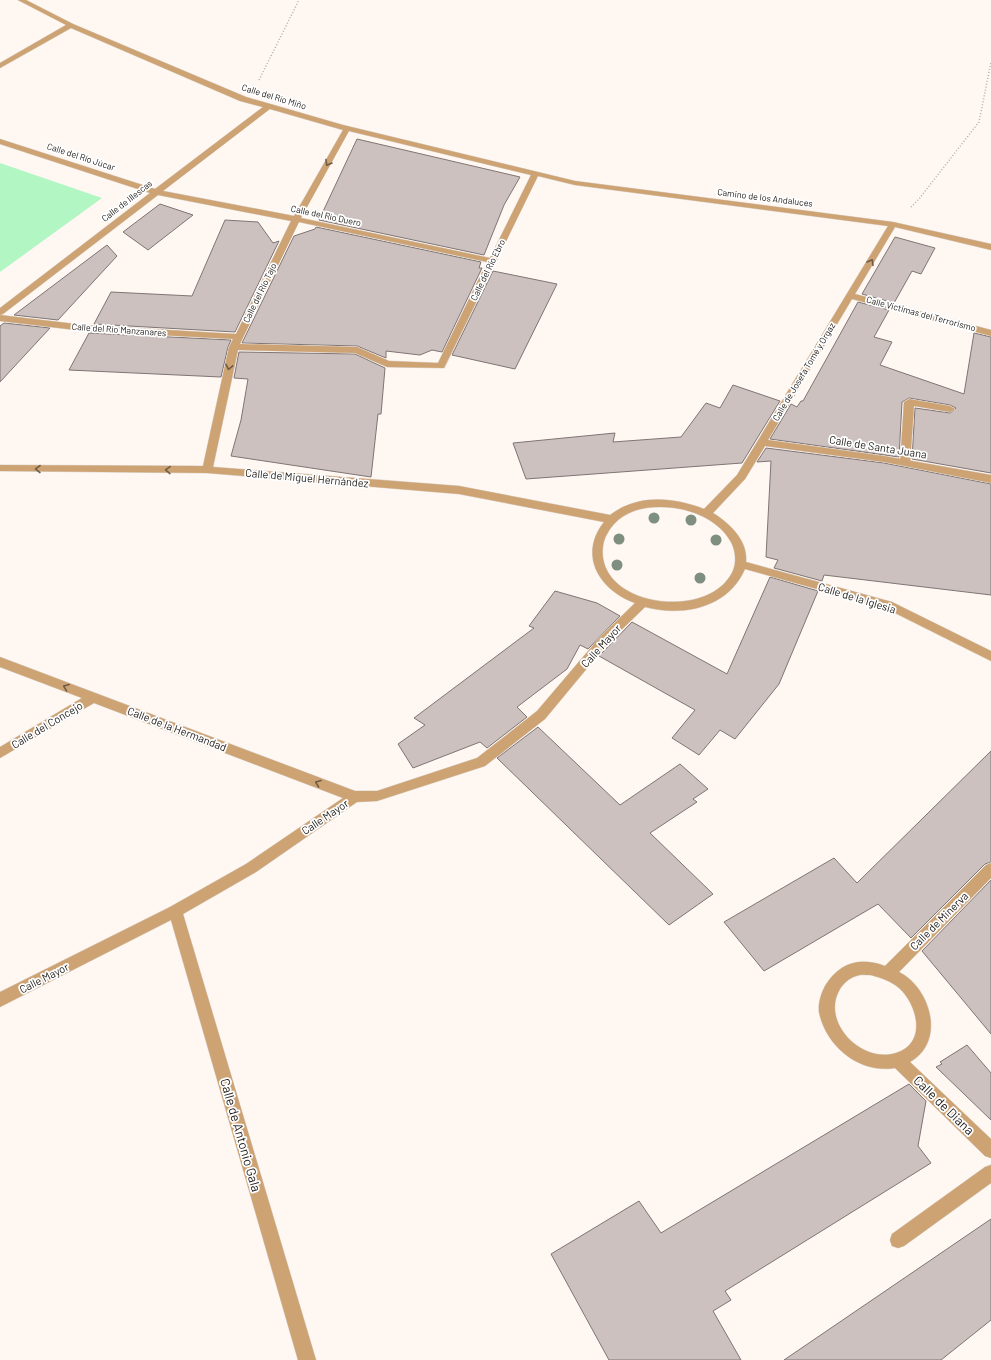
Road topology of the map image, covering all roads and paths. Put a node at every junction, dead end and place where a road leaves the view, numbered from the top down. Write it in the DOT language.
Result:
graph roads {
  1 [pos="21,0"];
  2 [pos="299,0"];
  3 [pos="71,25"];
  4 [pos="991,62"];
  5 [pos="0,66"];
  6 [pos="253,102"];
  7 [pos="268,107"];
  8 [pos="347,129"];
  9 [pos="0,141"];
  10 [pos="535,174"];
  11 [pos="155,192"];
  12 [pos="296,219"];
  13 [pos="893,224"];
  14 [pos="991,247"];
  15 [pos="493,261"];
  16 [pos="851,296"];
  17 [pos="0,312"];
  18 [pos="0,318"];
  19 [pos="991,333"];
  20 [pos="238,337"];
  21 [pos="234,346"];
  22 [pos="950,409"];
  23 [pos="761,442"];
  24 [pos="905,463"];
  25 [pos="0,468"];
  26 [pos="207,470"];
  27 [pos="991,479"];
  28 [pos="706,513"];
  29 [pos="610,520"];
  30 [pos="740,564"];
  31 [pos="643,602"];
  32 [pos="991,656"];
  33 [pos="0,662"];
  34 [pos="94,697"];
  35 [pos="0,753"];
  36 [pos="355,797"];
  37 [pos="991,869"];
  38 [pos="175,911"];
  39 [pos="888,973"];
  40 [pos="0,1000"];
  41 [pos="898,1060"];
  42 [pos="991,1150"];
  43 [pos="991,1173"];
  44 [pos="898,1240"];
  45 [pos="307,1360"];
  1 -- 3 [label="street, Calle del Río Miño"];
  2 -- 6 [label="path"];
  3 -- 5 [label="street"];
  3 -- 6 [label="street, Calle del Río Miño"];
  4 -- 13 [label="path"];
  6 -- 7 [label="street, Calle del Río Miño"];
  7 -- 8 [label="street, Calle del Río Miño"];
  7 -- 11 [label="street, Calle de Illescas"];
  8 -- 10 [label="street, Calle del Río Miño"];
  8 -- 12 [label="street, Calle del Río Tajo, one-way"];
  9 -- 11 [label="street, Calle del Río Júcar"];
  10 -- 13 [label="street, Camino de los Andaluces"];
  10 -- 15 [label="street, Calle del Río Ebro"];
  11 -- 12 [label="street, Calle del Río Duero"];
  11 -- 17 [label="street, Calle de Illescas"];
  12 -- 15 [label="street, Calle del Río Duero"];
  12 -- 20 [label="street, Calle del Río Tajo"];
  13 -- 14 [label="street, Camino de los Andaluces"];
  16 -- 13 [label="street, Calle de Josefa Tomé y Orgaz, one-way"];
  15 -- 21 [label="street, Calle del Río Ebro"];
  16 -- 19 [label="street, Calle Víctimas del Terrorismo"];
  16 -- 23 [label="street, Calle de Josefa Tomé y Orgaz"];
  18 -- 20 [label="street, Calle del Río Manzanares"];
  20 -- 21 [label="street, Calle del Río Tajo"];
  21 -- 26 [label="street, Calle del Río Tajo, one-way"];
  22 -- 24 [label="street"];
  23 -- 24 [label="street, Calle de Santa Juana"];
  23 -- 28 [label="street, Calle de Josefa Tomé y Orgaz"];
  24 -- 27 [label="street, Calle de Santa Juana"];
  26 -- 25 [label="street, Calle de Miguel Hernández, one-way"];
  26 -- 29 [label="street, Calle de Miguel Hernández"];
  28 -- 29 [label="street"];
  28 -- 30 [label="street"];
  29 -- 31 [label="street"];
  30 -- 31 [label="street"];
  30 -- 32 [label="street, Calle de la Iglesia"];
  31 -- 36 [label="street, Calle Mayor"];
  34 -- 33 [label="street, Calle de la Hermandad, one-way"];
  34 -- 35 [label="street, Calle del Concejo"];
  36 -- 34 [label="street, Calle de la Hermandad, one-way"];
  36 -- 38 [label="street, Calle Mayor"];
  37 -- 39 [label="street, Calle de Minerva"];
  38 -- 40 [label="street, Calle Mayor"];
  38 -- 45 [label="street, Calle de Antonio Gala"];
  39 -- 41 [label="street"];
  39 -- 41 [label="street"];
  41 -- 42 [label="street, Calle de Diana"];
  43 -- 44 [label="street"];
}
